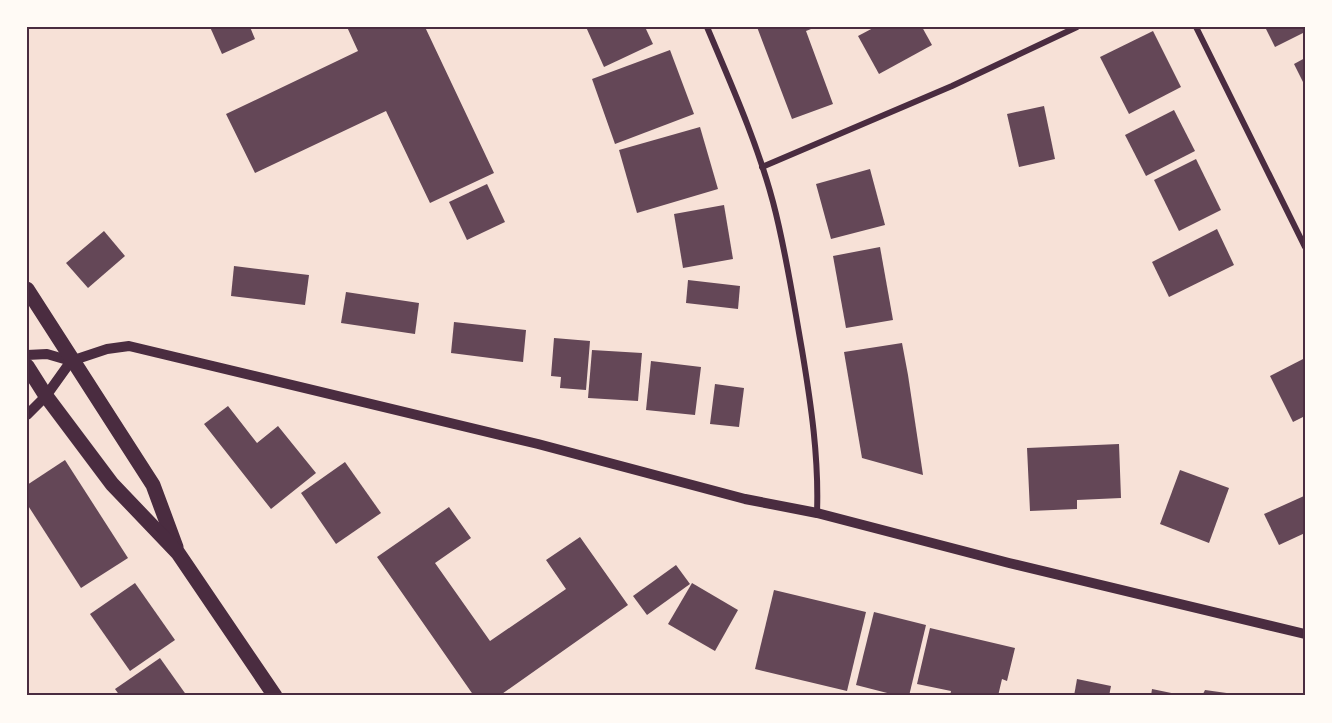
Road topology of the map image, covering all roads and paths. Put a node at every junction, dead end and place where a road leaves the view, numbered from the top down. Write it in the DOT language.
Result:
graph roads {
  1 [pos="707,27"];
  2 [pos="1077,27"];
  3 [pos="1196,27"];
  4 [pos="762,167"];
  5 [pos="1305,247"];
  6 [pos="27,289"];
  7 [pos="27,355"];
  8 [pos="71,361"];
  9 [pos="27,366"];
  10 [pos="46,396"];
  11 [pos="27,415"];
  12 [pos="817,513"];
  13 [pos="178,553"];
  14 [pos="1305,634"];
  15 [pos="275,696"];
  1 -- 4 [label="street"];
  2 -- 4 [label="street"];
  3 -- 5 [label="street"];
  4 -- 12 [label="street"];
  6 -- 8 [label="main road"];
  7 -- 8 [label="street"];
  8 -- 10 [label="street"];
  8 -- 12 [label="street"];
  8 -- 13 [label="main road"];
  9 -- 10 [label="main road"];
  10 -- 11 [label="street"];
  10 -- 13 [label="main road"];
  12 -- 14 [label="street"];
  13 -- 15 [label="main road"];
}
